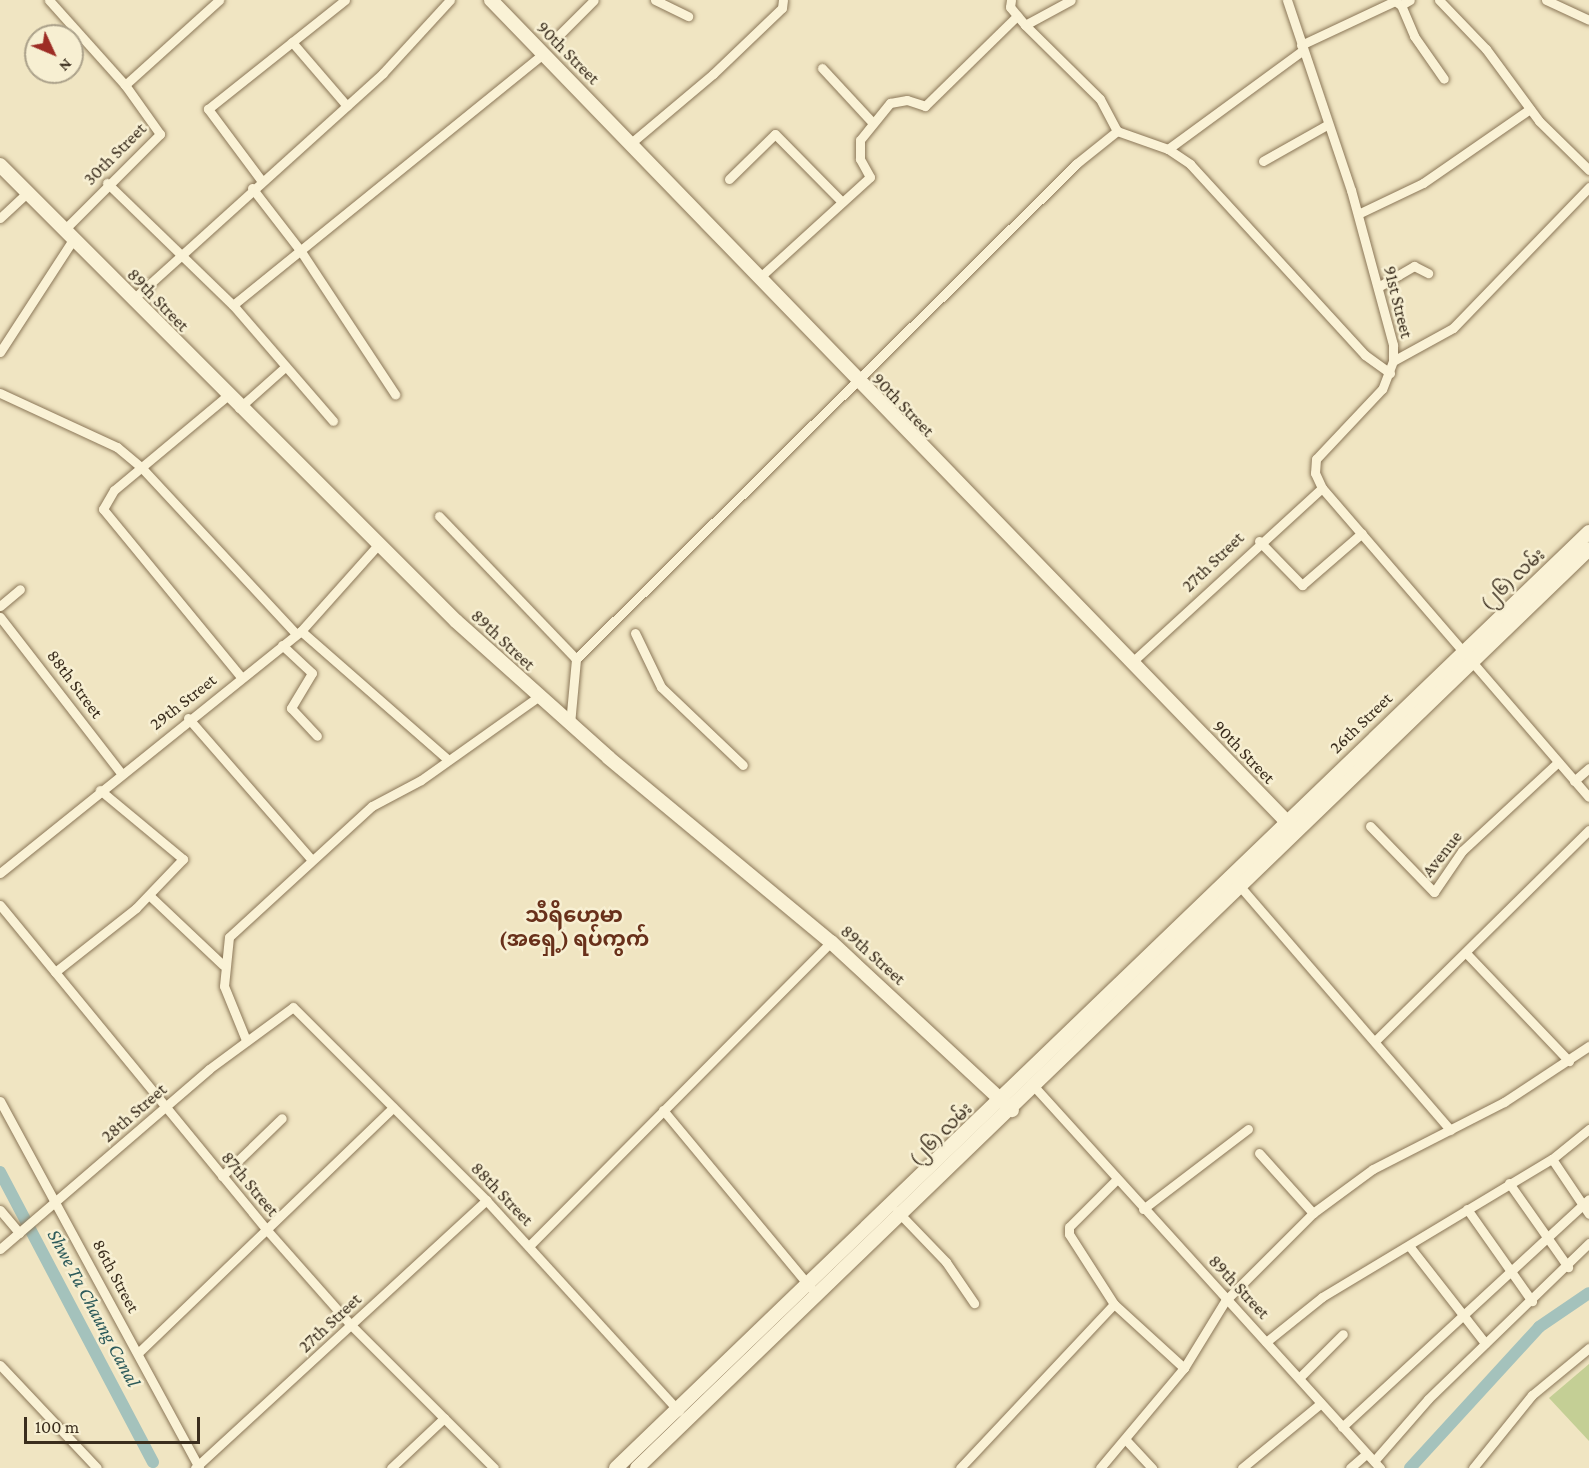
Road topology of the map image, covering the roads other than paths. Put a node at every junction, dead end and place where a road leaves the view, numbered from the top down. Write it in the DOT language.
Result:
graph roads {
  1 [pos="49,0"];
  2 [pos="219,0"];
  3 [pos="345,0"];
  4 [pos="450,0"];
  5 [pos="490,0"];
  6 [pos="594,0"];
  7 [pos="655,0"];
  8 [pos="783,0"];
  9 [pos="1011,0"];
  10 [pos="1071,0"];
  11 [pos="1287,0"];
  12 [pos="1439,0"];
  13 [pos="1546,0"];
  14 [pos="1405,2"];
  15 [pos="688,16"];
  16 [pos="1017,16"];
  17 [pos="1589,20"];
  18 [pos="1025,25"];
  19 [pos="559,35"];
  20 [pos="292,42"];
  21 [pos="1302,48"];
  22 [pos="544,53"];
  23 [pos="822,68"];
  24 [pos="1444,79"];
  25 [pos="126,85"];
  26 [pos="347,106"];
  27 [pos="1530,109"];
  28 [pos="873,123"];
  29 [pos="1327,125"];
  30 [pos="1117,131"];
  31 [pos="631,143"];
  32 [pos="1168,149"];
  33 [pos="1263,161"];
  34 [pos="0,165"];
  35 [pos="1589,170"];
  36 [pos="729,179"];
  37 [pos="261,180"];
  38 [pos="107,183"];
  39 [pos="1589,187"];
  40 [pos="252,188"];
  41 [pos="28,192"];
  42 [pos="842,201"];
  43 [pos="1358,214"];
  44 [pos="0,218"];
  45 [pos="69,234"];
  46 [pos="300,250"];
  47 [pos="182,255"];
  48 [pos="1428,273"];
  49 [pos="759,278"];
  50 [pos="1378,287"];
  51 [pos="132,300"];
  52 [pos="233,305"];
  53 [pos="0,352"];
  54 [pos="1393,361"];
  55 [pos="285,367"];
  56 [pos="1390,373"];
  57 [pos="858,384"];
  58 [pos="0,393"];
  59 [pos="395,394"];
  60 [pos="227,396"];
  61 [pos="239,408"];
  62 [pos="333,421"];
  63 [pos="141,467"];
  64 [pos="1322,488"];
  65 [pos="439,516"];
  66 [pos="1589,532"];
  67 [pos="1362,533"];
  68 [pos="1259,541"];
  69 [pos="377,546"];
  70 [pos="1589,549"];
  71 [pos="20,589"];
  72 [pos="0,606"];
  73 [pos="0,617"];
  74 [pos="298,632"];
  75 [pos="635,633"];
  76 [pos="282,645"];
  77 [pos="1466,657"];
  78 [pos="576,659"];
  79 [pos="1131,663"];
  80 [pos="241,677"];
  81 [pos="538,697"];
  82 [pos="188,718"];
  83 [pos="570,724"];
  84 [pos="317,736"];
  85 [pos="446,758"];
  86 [pos="1558,762"];
  87 [pos="743,765"];
  88 [pos="1589,768"];
  89 [pos="121,773"];
  90 [pos="1574,781"];
  91 [pos="99,790"];
  92 [pos="1589,797"];
  93 [pos="1291,825"];
  94 [pos="1370,826"];
  95 [pos="1589,830"];
  96 [pos="311,859"];
  97 [pos="0,873"];
  98 [pos="1234,880"];
  99 [pos="150,896"];
  100 [pos="0,904"];
  101 [pos="831,942"];
  102 [pos="1467,954"];
  103 [pos="223,965"];
  104 [pos="55,972"];
  105 [pos="293,1007"];
  106 [pos="246,1040"];
  107 [pos="1376,1040"];
  108 [pos="1589,1046"];
  109 [pos="1569,1061"];
  110 [pos="1030,1081"];
  111 [pos="1001,1099"];
  112 [pos="0,1101"];
  113 [pos="165,1107"];
  114 [pos="393,1108"];
  115 [pos="663,1110"];
  116 [pos="1012,1110"];
  117 [pos="282,1118"];
  118 [pos="1248,1129"];
  119 [pos="1589,1129"];
  120 [pos="1450,1130"];
  121 [pos="1259,1154"];
  122 [pos="1552,1159"];
  123 [pos="222,1176"];
  124 [pos="1116,1180"];
  125 [pos="1509,1183"];
  126 [pos="486,1200"];
  127 [pos="57,1202"];
  128 [pos="1586,1202"];
  129 [pos="1143,1209"];
  130 [pos="1467,1209"];
  131 [pos="0,1210"];
  132 [pos="898,1212"];
  133 [pos="1313,1213"];
  134 [pos="1589,1214"];
  135 [pos="266,1229"];
  136 [pos="19,1233"];
  137 [pos="1545,1240"];
  138 [pos="1589,1243"];
  139 [pos="529,1246"];
  140 [pos="1410,1247"];
  141 [pos="0,1249"];
  142 [pos="1568,1267"];
  143 [pos="1508,1274"];
  144 [pos="814,1292"];
  145 [pos="1225,1301"];
  146 [pos="1532,1301"];
  147 [pos="974,1303"];
  148 [pos="1114,1304"];
  149 [pos="1460,1316"];
  150 [pos="351,1325"];
  151 [pos="1343,1334"];
  152 [pos="1266,1342"];
  153 [pos="1485,1343"];
  154 [pos="1589,1348"];
  155 [pos="138,1353"];
  156 [pos="0,1365"];
  157 [pos="1184,1368"];
  158 [pos="1299,1378"];
  159 [pos="1321,1403"];
  160 [pos="679,1411"];
  161 [pos="444,1418"];
  162 [pos="1342,1427"];
  163 [pos="1125,1439"];
  164 [pos="1373,1461"];
  165 [pos="197,1467"];
  166 [pos="97,1468"];
  167 [pos="391,1468"];
  168 [pos="494,1468"];
  169 [pos="616,1468"];
  170 [pos="638,1468"];
  171 [pos="960,1468"];
  172 [pos="1100,1468"];
  173 [pos="1152,1468"];
  174 [pos="1242,1468"];
  175 [pos="1350,1468"];
  176 [pos="1473,1468"];
  1 -- 25 [label="street"];
  2 -- 25 [label="street"];
  3 -- 20 [label="street"];
  4 -- 26 [label="street"];
  5 -- 22 [label="street, 90th Street"];
  6 -- 19 [label="street"];
  7 -- 15 [label="street"];
  8 -- 31 [label="street"];
  9 -- 16 [label="street"];
  10 -- 18 [label="street"];
  11 -- 21 [label="street, 91st Street"];
  12 -- 27 [label="street"];
  13 -- 17 [label="street"];
  14 -- 21 [label="street"];
  14 -- 24 [label="street"];
  16 -- 18 [label="street"];
  16 -- 28 [label="street"];
  18 -- 30 [label="street"];
  20 -- 26 [label="street"];
  20 -- 37 [label="street"];
  21 -- 29 [label="street, 91st Street"];
  21 -- 32 [label="street"];
  22 -- 31 [label="street, 90th Street"];
  22 -- 46 [label="street"];
  23 -- 28 [label="street"];
  25 -- 38 [label="street, 30th Street"];
  26 -- 37 [label="street"];
  27 -- 35 [label="street"];
  27 -- 43 [label="street"];
  28 -- 42 [label="street"];
  29 -- 33 [label="street"];
  29 -- 43 [label="street, 91st Street"];
  30 -- 32 [label="street"];
  30 -- 57 [label="street"];
  31 -- 49 [label="street, 90th Street"];
  32 -- 56 [label="street"];
  34 -- 41 [label="street, 89th Street"];
  36 -- 42 [label="street"];
  37 -- 40 [label="street"];
  38 -- 45 [label="street, 30th Street"];
  38 -- 47 [label="street"];
  39 -- 54 [label="street"];
  40 -- 46 [label="street"];
  40 -- 47 [label="street"];
  41 -- 44 [label="street"];
  41 -- 45 [label="street, 89th Street"];
  42 -- 49 [label="street"];
  43 -- 50 [label="street, 91st Street"];
  45 -- 51 [label="street, 89th Street"];
  45 -- 53 [label="street, 30th Street"];
  46 -- 52 [label="street"];
  46 -- 59 [label="street"];
  47 -- 51 [label="street"];
  47 -- 52 [label="street"];
  48 -- 50 [label="street"];
  49 -- 57 [label="street, 90th Street"];
  50 -- 54 [label="street, 91st Street"];
  51 -- 60 [label="street, 89th Street"];
  52 -- 55 [label="street"];
  54 -- 56 [label="street, 91st Street"];
  55 -- 61 [label="street"];
  55 -- 62 [label="street"];
  56 -- 64 [label="street, 91st Street"];
  57 -- 78 [label="street"];
  57 -- 79 [label="street, 90th Street"];
  58 -- 63 [label="street"];
  60 -- 61 [label="street, 89th Street"];
  60 -- 63 [label="street"];
  61 -- 69 [label="street, 89th Street"];
  63 -- 74 [label="street"];
  63 -- 80 [label="street"];
  64 -- 67 [label="street"];
  64 -- 68 [label="street, 27th Street"];
  65 -- 78 [label="street"];
  66 -- 77 [label="street, (၂၆) လမ်း"];
  67 -- 68 [label="street"];
  67 -- 77 [label="street"];
  68 -- 79 [label="street, 27th Street"];
  69 -- 74 [label="street, 29th Street"];
  69 -- 81 [label="street, 89th Street"];
  70 -- 77 [label="street, (၂၆) လမ်း"];
  71 -- 72 [label="street"];
  73 -- 89 [label="street, 88th Street"];
  74 -- 76 [label="street, 29th Street"];
  74 -- 85 [label="street"];
  75 -- 87 [label="street"];
  76 -- 80 [label="street, 29th Street"];
  76 -- 84 [label="street"];
  77 -- 86 [label="street"];
  77 -- 93 [label="street, 26th Street"];
  78 -- 83 [label="street"];
  79 -- 93 [label="street, 90th Street"];
  80 -- 82 [label="street, 29th Street"];
  81 -- 83 [label="street, 89th Street"];
  81 -- 85 [label="street"];
  82 -- 89 [label="street, 29th Street"];
  82 -- 96 [label="street"];
  83 -- 101 [label="street, 89th Street"];
  85 -- 96 [label="street"];
  86 -- 90 [label="street"];
  86 -- 94 [label="street, Avenue"];
  88 -- 90 [label="street"];
  89 -- 91 [label="street, 29th Street"];
  90 -- 92 [label="street"];
  91 -- 97 [label="street, 29th Street"];
  91 -- 99 [label="street"];
  93 -- 98 [label="street, (၂၆) လမ်း"];
  95 -- 102 [label="street"];
  96 -- 103 [label="street"];
  98 -- 107 [label="street"];
  98 -- 110 [label="street, (၂၆) လမ်း"];
  99 -- 103 [label="street"];
  99 -- 104 [label="street"];
  100 -- 104 [label="street, 87th Street"];
  101 -- 111 [label="street, 89th Street"];
  101 -- 115 [label="street"];
  102 -- 107 [label="street"];
  102 -- 109 [label="street"];
  103 -- 106 [label="street"];
  104 -- 113 [label="street, 87th Street"];
  105 -- 106 [label="street, 28th Street"];
  105 -- 114 [label="street, 88th Street"];
  106 -- 113 [label="street, 28th Street"];
  107 -- 120 [label="street"];
  108 -- 109 [label="street"];
  109 -- 120 [label="street"];
  110 -- 111 [label="street, (၂၆) လမ်း"];
  110 -- 116 [label="street, (၂၆) လမ်း"];
  110 -- 124 [label="street, 89th Street"];
  111 -- 116 [label="street, 89th Street"];
  111 -- 132 [label="street, (၂၆) လမ်း"];
  112 -- 127 [label="street, 86th Street"];
  113 -- 123 [label="street, 87th Street"];
  113 -- 127 [label="street, 28th Street"];
  114 -- 126 [label="street, 88th Street"];
  114 -- 135 [label="street"];
  115 -- 139 [label="street"];
  115 -- 144 [label="street"];
  116 -- 132 [label="street, (၂၆) လမ်း"];
  117 -- 123 [label="street"];
  118 -- 129 [label="street"];
  119 -- 122 [label="street"];
  120 -- 133 [label="street"];
  121 -- 133 [label="street"];
  122 -- 125 [label="street"];
  122 -- 128 [label="street"];
  123 -- 135 [label="street, 87th Street"];
  124 -- 129 [label="street, 89th Street"];
  124 -- 148 [label="street"];
  125 -- 130 [label="street"];
  125 -- 137 [label="street"];
  126 -- 139 [label="street, 88th Street"];
  126 -- 150 [label="street, 27th Street"];
  127 -- 136 [label="street, 28th Street"];
  127 -- 155 [label="street, 86th Street"];
  128 -- 134 [label="street"];
  128 -- 137 [label="street"];
  129 -- 145 [label="street, 89th Street"];
  130 -- 140 [label="street"];
  130 -- 143 [label="street"];
  131 -- 136 [label="street"];
  132 -- 144 [label="street, (၂၆) လမ်း"];
  132 -- 147 [label="street"];
  133 -- 145 [label="street"];
  135 -- 150 [label="street, 87th Street"];
  135 -- 155 [label="street"];
  136 -- 141 [label="street, 28th Street"];
  137 -- 142 [label="street"];
  137 -- 143 [label="street"];
  138 -- 142 [label="street"];
  139 -- 160 [label="street, 88th Street"];
  140 -- 149 [label="street"];
  140 -- 152 [label="street"];
  142 -- 146 [label="street"];
  143 -- 146 [label="street"];
  143 -- 149 [label="street"];
  144 -- 160 [label="street, (၂၆) လမ်း"];
  144 -- 170 [label="street, (၂၆) လမ်း"];
  145 -- 152 [label="street, 89th Street"];
  145 -- 157 [label="street"];
  146 -- 153 [label="street"];
  148 -- 157 [label="street"];
  148 -- 171 [label="street"];
  149 -- 153 [label="street"];
  149 -- 162 [label="street"];
  150 -- 161 [label="street, 87th Street"];
  150 -- 165 [label="street, 27th Street"];
  151 -- 158 [label="street"];
  152 -- 158 [label="street, 89th Street"];
  153 -- 164 [label="street"];
  154 -- 176 [label="street"];
  155 -- 165 [label="street, 86th Street"];
  156 -- 166 [label="street"];
  157 -- 163 [label="street"];
  158 -- 159 [label="street, 89th Street"];
  159 -- 162 [label="street, 89th Street"];
  159 -- 174 [label="street"];
  160 -- 169 [label="street, (၂၆) လမ်း"];
  161 -- 167 [label="street"];
  161 -- 168 [label="street, 87th Street"];
  162 -- 164 [label="street, 89th Street"];
  163 -- 172 [label="street"];
  163 -- 173 [label="street"];
  164 -- 175 [label="street"];
}
